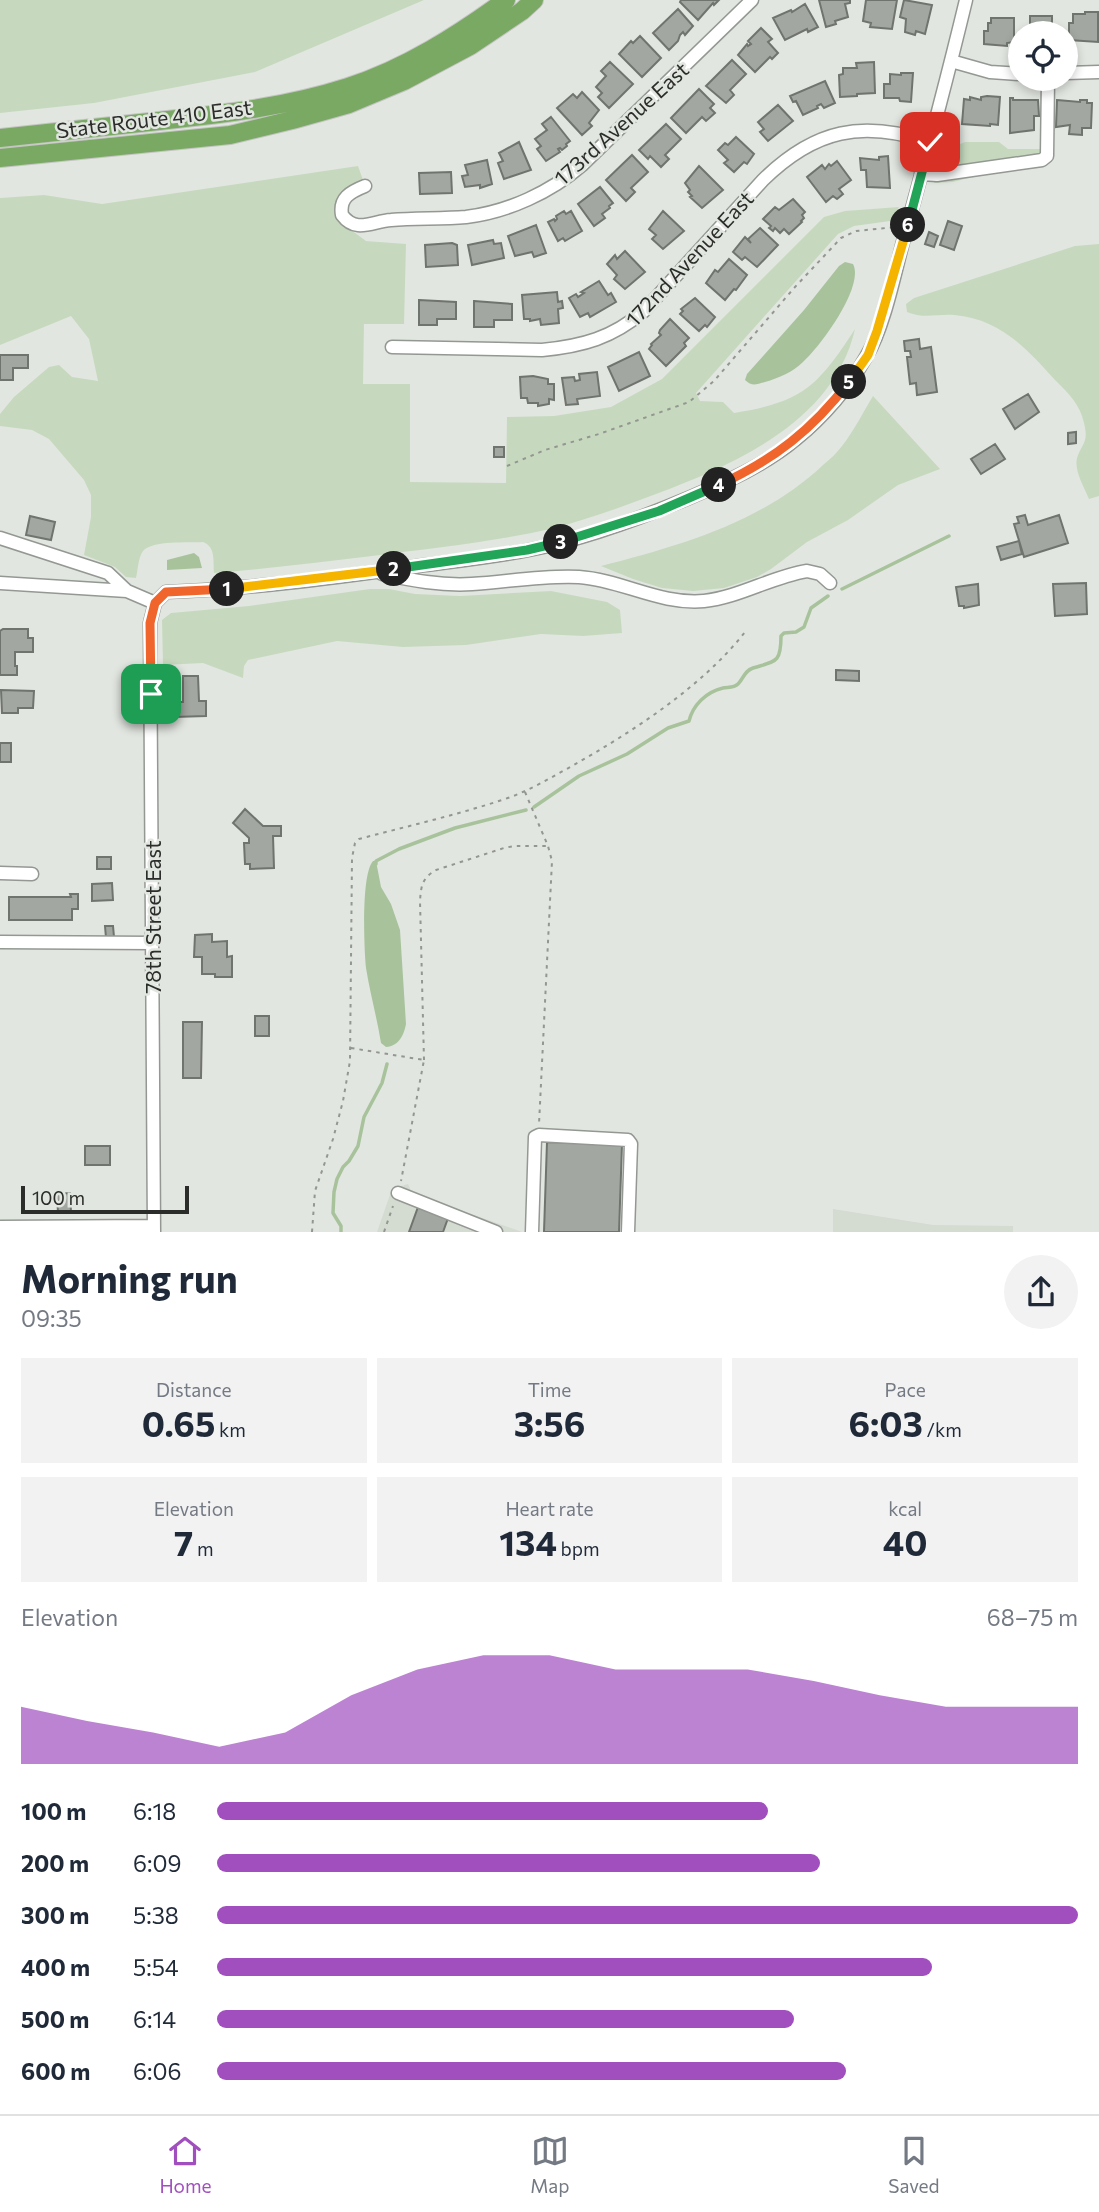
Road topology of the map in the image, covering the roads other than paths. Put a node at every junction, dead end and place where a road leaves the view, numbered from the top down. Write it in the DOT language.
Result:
graph roads {
  1 [pos="506,0"];
  2 [pos="534,0"];
  3 [pos="752,0"];
  4 [pos="967,0"];
  5 [pos="951,61"];
  6 [pos="1099,72"];
  7 [pos="1008,73"];
  8 [pos="1078,73"];
  9 [pos="1048,91"];
  10 [pos="0,138"];
  11 [pos="930,142"];
  12 [pos="0,158"];
  13 [pos="921,174"];
  14 [pos="365,186"];
  15 [pos="392,347"];
  16 [pos="0,538"];
  17 [pos="371,572"];
  18 [pos="0,583"];
  19 [pos="830,583"];
  20 [pos="127,592"];
  21 [pos="155,603"];
  22 [pos="0,873"];
  23 [pos="32,874"];
  24 [pos="0,942"];
  25 [pos="152,943"];
  26 [pos="398,1193"];
  27 [pos="0,1227"];
  28 [pos="470,1227"];
  29 [pos="154,1229"];
  30 [pos="496,1232"];
  31 [pos="531,1232"];
  32 [pos="628,1232"];
  1 -- 10 [label="highway, State Route 410 East"];
  2 -- 12 [label="highway, State Route 410 East"];
  3 -- 14 [label="street, 173rd Avenue East"];
  4 -- 5 [label="street"];
  5 -- 7 [label="street"];
  5 -- 11 [label="street"];
  6 -- 8 [label="street"];
  9 -- 13 [label="street"];
  11 -- 13 [label="street"];
  11 -- 15 [label="street, 172nd Avenue East"];
  13 -- 17 [label="street"];
  16 -- 20 [label="street"];
  17 -- 19 [label="street"];
  17 -- 21 [label="street"];
  18 -- 20 [label="street"];
  20 -- 21 [label="street"];
  21 -- 25 [label="street, 78th Street East"];
  22 -- 23 [label="street"];
  24 -- 25 [label="street"];
  25 -- 29 [label="street, 78th Street East"];
  26 -- 28 [label="street"];
  27 -- 29 [label="street"];
  28 -- 30 [label="street"];
  31 -- 32 [label="street"];
}
